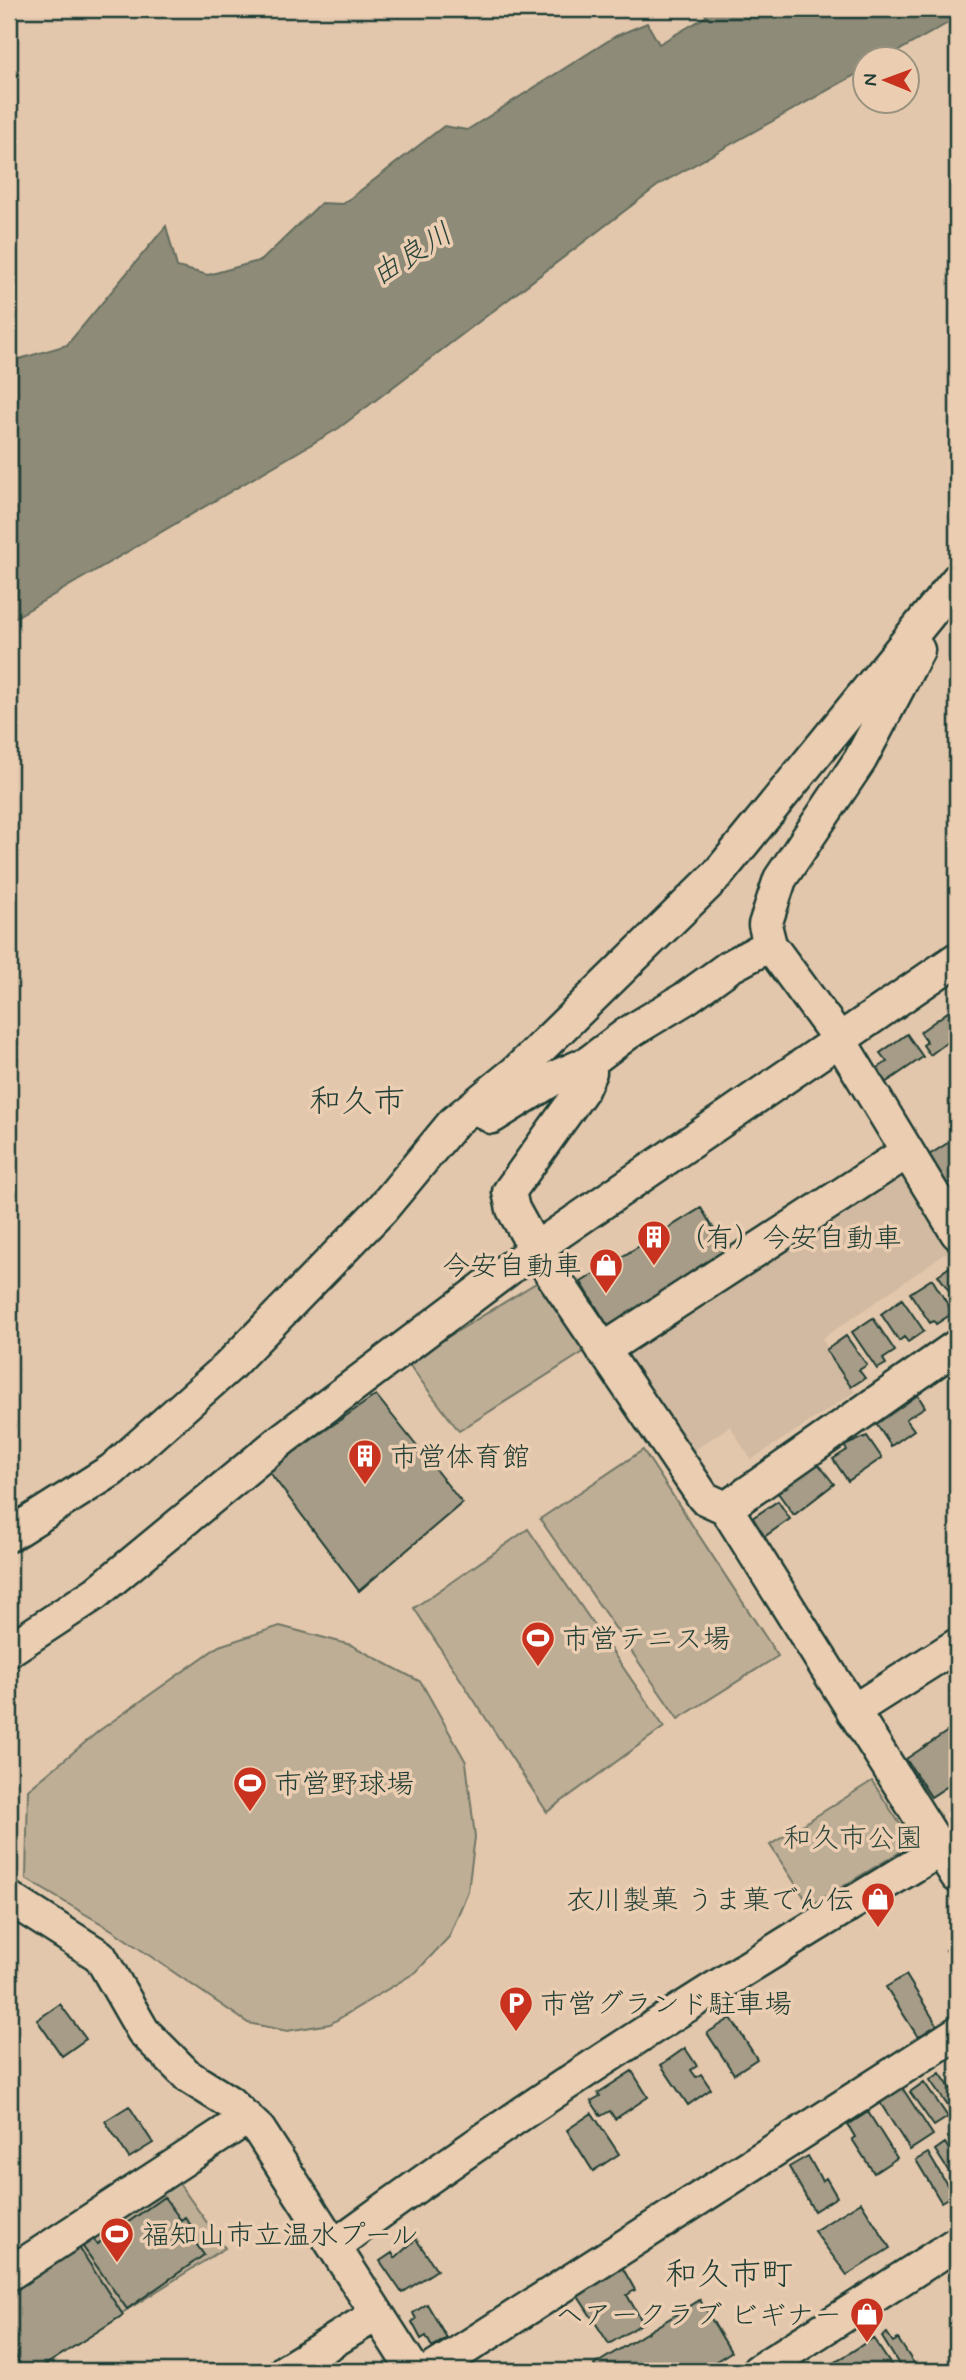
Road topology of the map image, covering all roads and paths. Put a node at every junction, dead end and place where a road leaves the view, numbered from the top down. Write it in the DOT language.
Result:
graph roads {
  1 [pos="950,589"];
  2 [pos="770,945"];
  3 [pos="957,959"];
  4 [pos="839,1039"];
  5 [pos="588,1063"];
  6 [pos="474,1106"];
  7 [pos="906,1152"];
  8 [pos="957,1233"];
  9 [pos="535,1249"];
  10 [pos="957,1346"];
  11 [pos="603,1350"];
  12 [pos="726,1508"];
  13 [pos="9,1535"];
  14 [pos="957,1645"];
  15 [pos="10,1649"];
  16 [pos="853,1711"];
  17 [pos="952,1855"];
  18 [pos="9,1898"];
  19 [pos="957,2033"];
  20 [pos="247,2118"];
  21 [pos="957,2243"];
  22 [pos="334,2246"];
  23 [pos="9,2274"];
  24 [pos="377,2314"];
  25 [pos="285,2371"];
  26 [pos="414,2371"];
  27 [pos="430,2371"];
  28 [pos="758,2371"];
  1 -- 2 [label="street"];
  1 -- 6 [label="street"];
  2 -- 4 [label="street"];
  2 -- 5 [label="street"];
  3 -- 4 [label="street"];
  4 -- 7 [label="street"];
  4 -- 9 [label="street"];
  5 -- 6 [label="street"];
  5 -- 9 [label="street"];
  6 -- 13 [label="street"];
  7 -- 8 [label="street"];
  7 -- 11 [label="street"];
  9 -- 11 [label="street"];
  9 -- 15 [label="street"];
  10 -- 12 [label="street"];
  11 -- 12 [label="street"];
  12 -- 16 [label="street"];
  14 -- 16 [label="street"];
  16 -- 17 [label="street"];
  17 -- 22 [label="street"];
  18 -- 20 [label="street"];
  19 -- 27 [label="street"];
  20 -- 22 [label="street"];
  20 -- 23 [label="street"];
  21 -- 28 [label="street"];
  22 -- 24 [label="street"];
  24 -- 25 [label="street"];
  24 -- 26 [label="street"];
}
